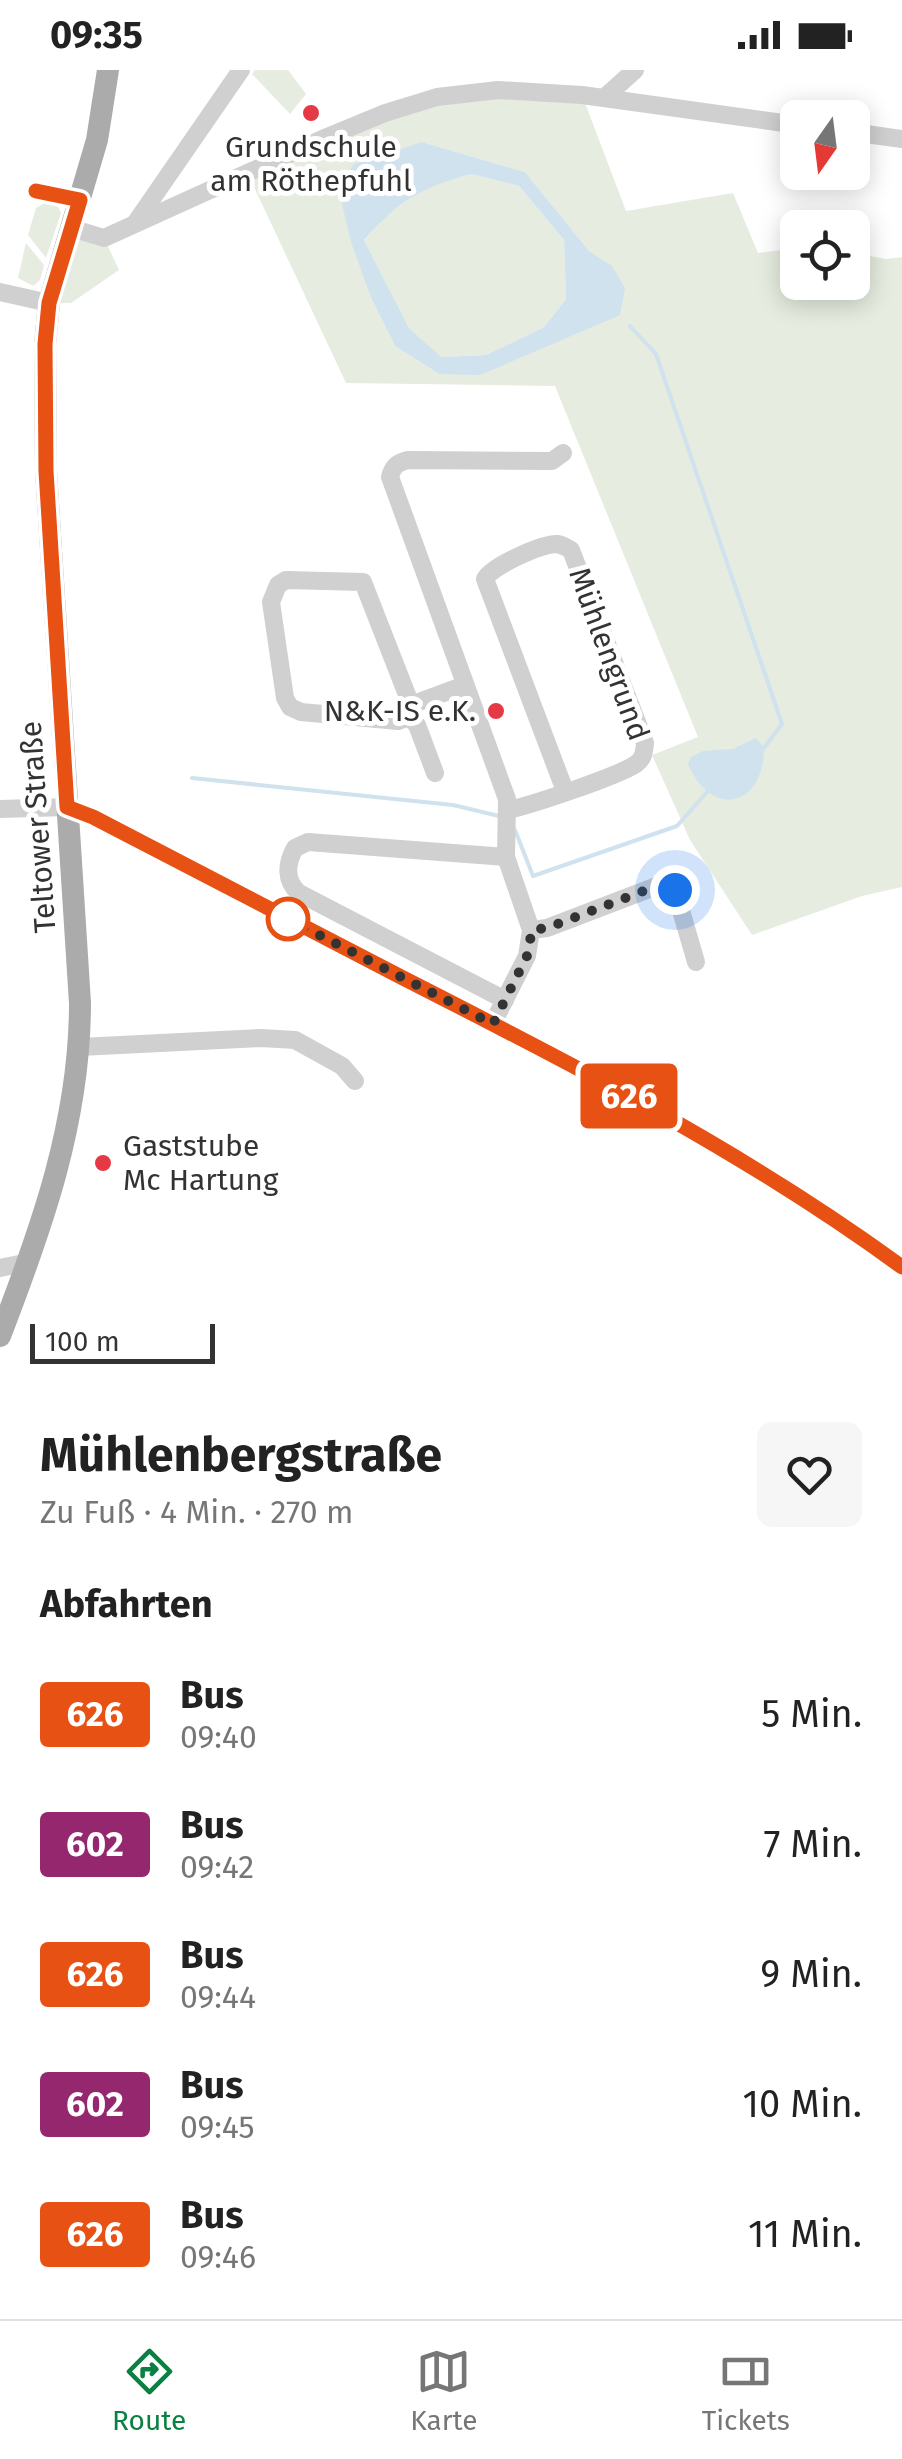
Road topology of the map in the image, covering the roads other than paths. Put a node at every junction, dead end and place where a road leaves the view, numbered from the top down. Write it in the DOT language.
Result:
graph roads {
  1 [pos="108,70"];
  2 [pos="241,70"];
  3 [pos="635,70"];
  4 [pos="604,98"];
  5 [pos="780,122"];
  6 [pos="870,135"];
  7 [pos="902,139"];
  8 [pos="136,222"];
  9 [pos="72,228"];
  10 [pos="0,292"];
  11 [pos="49,303"];
  12 [pos="563,453"];
  13 [pos="465,686"];
  14 [pos="410,711"];
  15 [pos="435,773"];
  16 [pos="564,791"];
  17 [pos="67,807"];
  18 [pos="0,809"];
  19 [pos="508,810"];
  20 [pos="506,856"];
  21 [pos="532,930"];
  22 [pos="696,962"];
  23 [pos="505,1000"];
  24 [pos="493,1024"];
  25 [pos="80,1047"];
  26 [pos="355,1080"];
  27 [pos="29,1262"];
  28 [pos="902,1267"];
  29 [pos="0,1268"];
  30 [pos="0,1336"];
  1 -- 9 [label="main road, Teltower Straße"];
  2 -- 8 [label="street"];
  3 -- 4 [label="street"];
  4 -- 5 [label="street"];
  4 -- 8 [label="street"];
  6 -- 7 [label="street"];
  8 -- 9 [label="street"];
  9 -- 11 [label="main road, Teltower Straße"];
  10 -- 11 [label="street"];
  11 -- 17 [label="main road, Teltower Straße"];
  12 -- 13 [label="street"];
  13 -- 14 [label="street"];
  13 -- 19 [label="street"];
  14 -- 14 [label="street"];
  14 -- 15 [label="street"];
  16 -- 16 [label="street, Mühlengrund"];
  16 -- 19 [label="street, Mühlengrund"];
  17 -- 18 [label="street"];
  17 -- 24 [label="street"];
  17 -- 25 [label="main road, Teltower Straße"];
  19 -- 20 [label="street"];
  20 -- 21 [label="street"];
  20 -- 23 [label="street"];
  21 -- 22 [label="street"];
  21 -- 23 [label="street"];
  23 -- 24 [label="street"];
  24 -- 28 [label="street"];
  25 -- 26 [label="street"];
  25 -- 27 [label="main road, Teltower Straße"];
  27 -- 29 [label="street"];
  27 -- 30 [label="main road, Teltower Straße"];
}
